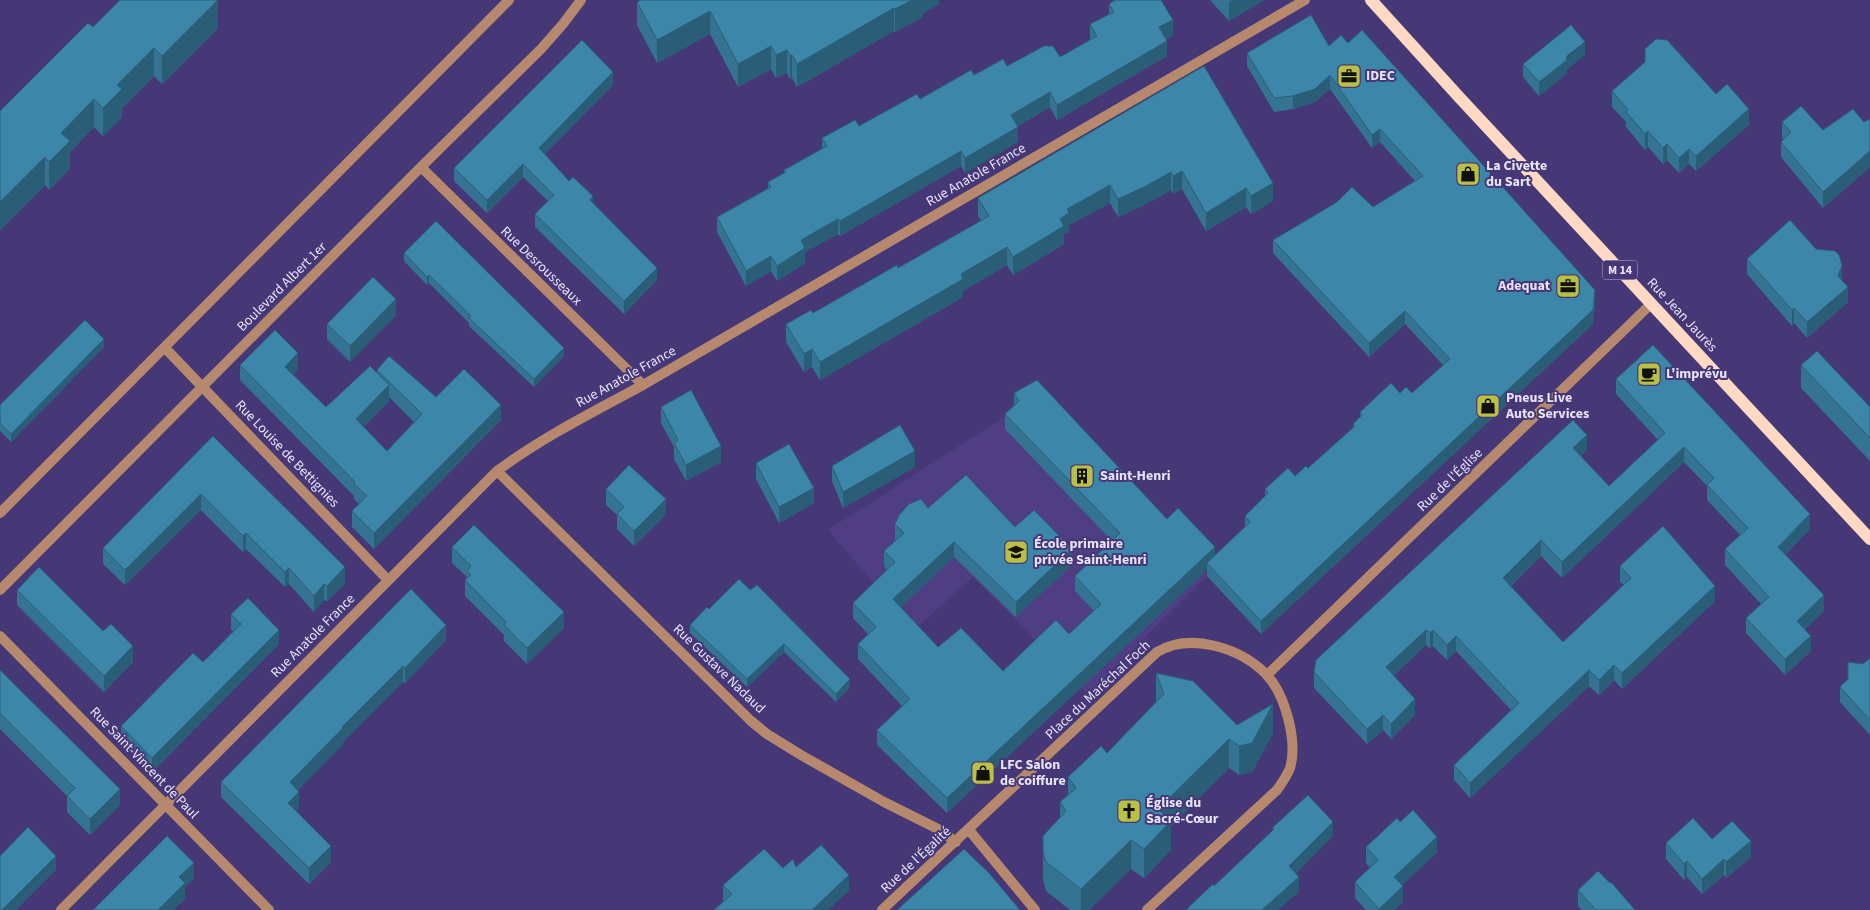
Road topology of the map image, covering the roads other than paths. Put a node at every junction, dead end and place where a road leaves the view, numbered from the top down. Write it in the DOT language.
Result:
graph roads {
  1 [pos="509,0"];
  2 [pos="581,0"];
  3 [pos="1305,0"];
  4 [pos="1371,0"];
  5 [pos="421,167"];
  6 [pos="1651,304"];
  7 [pos="164,348"];
  8 [pos="643,385"];
  9 [pos="202,386"];
  10 [pos="497,471"];
  11 [pos="0,513"];
  12 [pos="1870,539"];
  13 [pos="388,580"];
  14 [pos="0,590"];
  15 [pos="0,636"];
  16 [pos="1267,675"];
  17 [pos="166,805"];
  18 [pos="969,830"];
  19 [pos="956,842"];
  20 [pos="61,910"];
  21 [pos="269,910"];
  22 [pos="882,910"];
  23 [pos="1035,910"];
  24 [pos="1147,910"];
  1 -- 7 [label="street"];
  2 -- 5 [label="street, Boulevard Albert 1er"];
  3 -- 8 [label="street, Rue Anatole France"];
  4 -- 6 [label="main road, Rue Jean Jaurès / M 14"];
  5 -- 8 [label="street, Rue Desrousseaux"];
  5 -- 9 [label="street, Boulevard Albert 1er"];
  6 -- 12 [label="main road, Rue Jean Jaurès / M 14"];
  6 -- 16 [label="street, Rue de l'Église"];
  7 -- 9 [label="street, Rue Louise de Bettignies"];
  7 -- 11 [label="street"];
  8 -- 10 [label="street, Rue Anatole France"];
  9 -- 13 [label="street, Rue Louise de Bettignies"];
  9 -- 14 [label="street, Boulevard Albert 1er"];
  10 -- 13 [label="street, Rue Anatole France"];
  10 -- 19 [label="street, Rue Gustave Nadaud"];
  13 -- 17 [label="street, Rue Anatole France"];
  15 -- 17 [label="street, Rue Saint-Vincent de Paul"];
  16 -- 18 [label="street, Place du Maréchal Foch"];
  16 -- 24 [label="street, Place du Maréchal Foch"];
  17 -- 20 [label="street, Rue Anatole France"];
  17 -- 21 [label="street, Rue Saint-Vincent de Paul"];
  18 -- 19 [label="street, Rue de l'Égalité"];
  18 -- 23 [label="street"];
  19 -- 22 [label="street, Rue de l'Égalité"];
}
